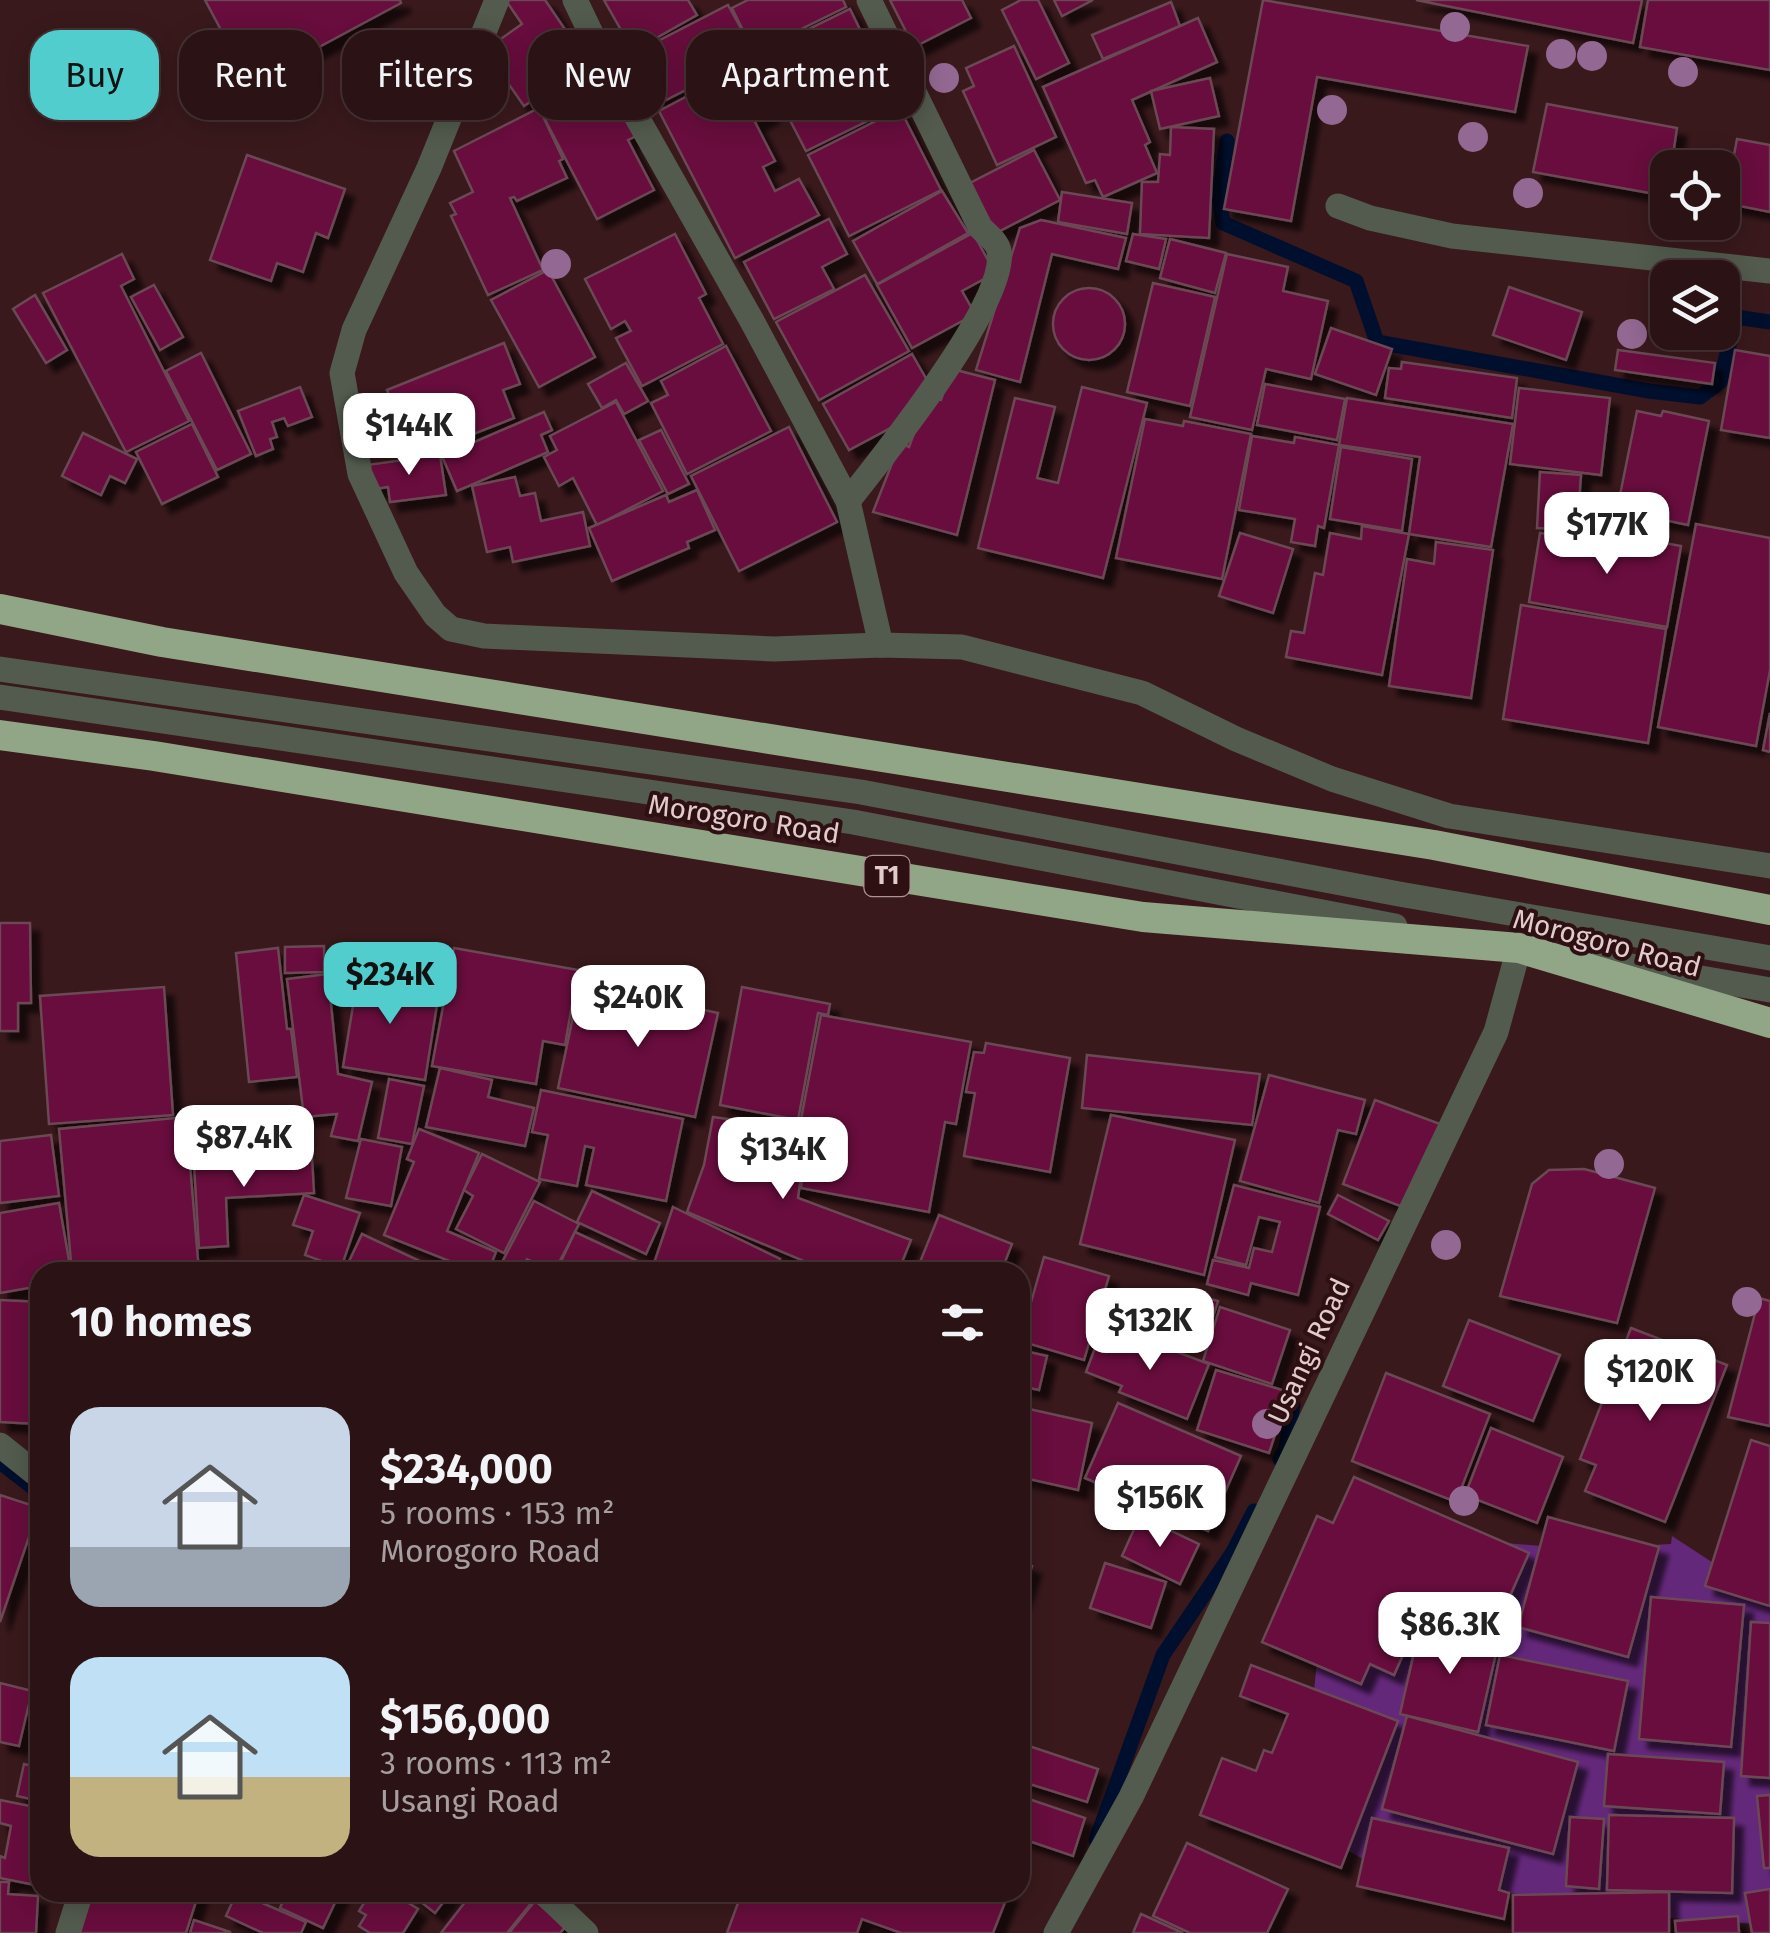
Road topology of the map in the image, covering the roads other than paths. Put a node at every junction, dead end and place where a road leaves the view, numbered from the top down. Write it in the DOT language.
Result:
graph roads {
  1 [pos="497,0"];
  2 [pos="575,0"];
  3 [pos="869,0"];
  4 [pos="1338,206"];
  5 [pos="1770,272"];
  6 [pos="848,500"];
  7 [pos="0,609"];
  8 [pos="881,646"];
  9 [pos="0,668"];
  10 [pos="0,696"];
  11 [pos="0,735"];
  12 [pos="1770,866"];
  13 [pos="1770,910"];
  14 [pos="1519,948"];
  15 [pos="1770,958"];
  16 [pos="1770,990"];
  17 [pos="1770,1022"];
  18 [pos="0,1444"];
  19 [pos="30,1469"];
  20 [pos="79,1902"];
  21 [pos="553,1902"];
  22 [pos="68,1933"];
  23 [pos="586,1933"];
  24 [pos="1056,1933"];
  1 -- 8 [label="street"];
  2 -- 6 [label="street"];
  3 -- 6 [label="street"];
  4 -- 5 [label="street"];
  6 -- 8 [label="street"];
  7 -- 13 [label="highway, Morogoro Road"];
  8 -- 12 [label="street"];
  9 -- 15 [label="street, Morogoro Road"];
  10 -- 16 [label="street, Morogoro Road"];
  11 -- 14 [label="highway, Morogoro Road / T1"];
  14 -- 17 [label="highway, Morogoro Road / T1"];
  14 -- 24 [label="street, Usangi Road"];
  18 -- 19 [label="street"];
  20 -- 22 [label="street"];
  21 -- 23 [label="street"];
}
